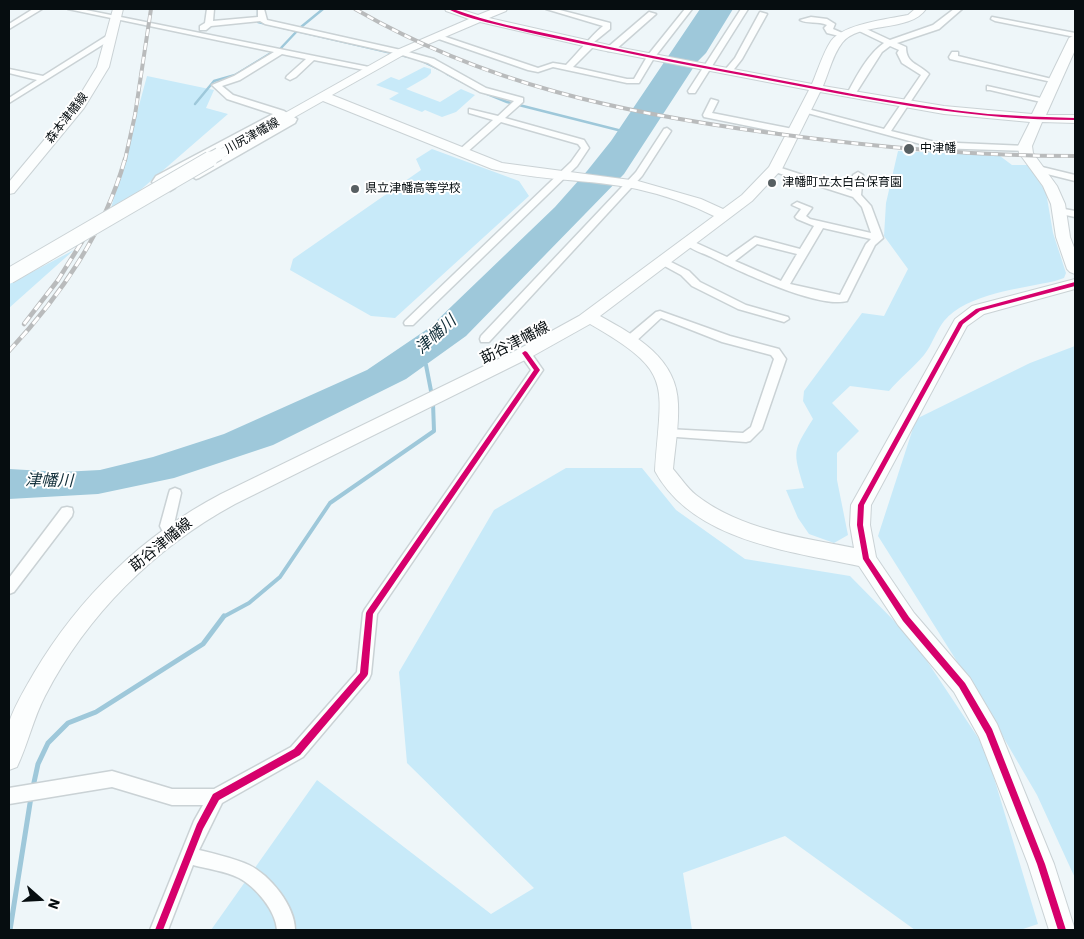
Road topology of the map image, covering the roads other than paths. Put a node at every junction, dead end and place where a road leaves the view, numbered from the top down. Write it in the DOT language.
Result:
graph roads {
  1 [pos="35,9"];
  2 [pos="72,9"];
  3 [pos="210,9"];
  4 [pos="262,9"];
  5 [pos="450,9"];
  6 [pos="502,9"];
  7 [pos="548,9"];
  8 [pos="688,9"];
  9 [pos="744,9"];
  10 [pos="920,9"];
  11 [pos="958,9"];
  12 [pos="825,10"];
  13 [pos="117,13"];
  14 [pos="652,14"];
  15 [pos="763,14"];
  16 [pos="258,19"];
  17 [pos="995,19"];
  18 [pos="477,20"];
  19 [pos="804,20"];
  20 [pos="826,21"];
  21 [pos="209,24"];
  22 [pos="9,26"];
  23 [pos="859,29"];
  24 [pos="194,33"];
  25 [pos="843,35"];
  26 [pos="111,37"];
  27 [pos="437,37"];
  28 [pos="1075,37"];
  29 [pos="890,43"];
  30 [pos="589,44"];
  31 [pos="611,49"];
  32 [pos="280,52"];
  33 [pos="398,54"];
  34 [pos="955,54"];
  35 [pos="1071,56"];
  36 [pos="312,58"];
  37 [pos="653,58"];
  38 [pos="568,68"];
  39 [pos="708,68"];
  40 [pos="368,69"];
  41 [pos="9,71"];
  42 [pos="728,71"];
  43 [pos="290,78"];
  44 [pos="44,79"];
  45 [pos="1056,81"];
  46 [pos="816,88"];
  47 [pos="990,88"];
  48 [pos="692,91"];
  49 [pos="851,94"];
  50 [pos="323,96"];
  51 [pos="9,101"];
  52 [pos="714,101"];
  53 [pos="1045,101"];
  54 [pos="906,103"];
  55 [pos="472,111"];
  56 [pos="804,111"];
  57 [pos="284,114"];
  58 [pos="499,119"];
  59 [pos="1036,119"];
  60 [pos="1075,119"];
  61 [pos="667,131"];
  62 [pos="793,132"];
  63 [pos="886,132"];
  64 [pos="1026,150"];
  65 [pos="462,152"];
  66 [pos="775,169"];
  67 [pos="1038,169"];
  68 [pos="858,175"];
  69 [pos="563,176"];
  70 [pos="1075,178"];
  71 [pos="628,183"];
  72 [pos="9,190"];
  73 [pos="856,194"];
  74 [pos="797,205"];
  75 [pos="1059,211"];
  76 [pos="1075,214"];
  77 [pos="725,216"];
  78 [pos="820,224"];
  79 [pos="878,238"];
  80 [pos="689,243"];
  81 [pos="803,253"];
  82 [pos="663,261"];
  83 [pos="728,261"];
  84 [pos="1075,269"];
  85 [pos="9,276"];
  86 [pos="1075,284"];
  87 [pos="784,285"];
  88 [pos="589,317"];
  89 [pos="784,319"];
  90 [pos="409,323"];
  91 [pos="486,339"];
  92 [pos="629,341"];
  93 [pos="525,353"];
  94 [pos="667,433"];
  95 [pos="175,493"];
  96 [pos="67,512"];
  97 [pos="175,532"];
  98 [pos="866,559"];
  99 [pos="9,588"];
  100 [pos="9,760"];
  101 [pos="12,795"];
  102 [pos="216,797"];
  103 [pos="188,855"];
  104 [pos="159,930"];
  105 [pos="286,930"];
  106 [pos="1062,930"];
  1 -- 22 [label="street"];
  2 -- 13 [label="street"];
  3 -- 21 [label="street"];
  4 -- 16 [label="street"];
  5 -- 18 [label="street"];
  6 -- 18 [label="street, 川尻津幡線"];
  7 -- 30 [label="street"];
  8 -- 37 [label="street"];
  9 -- 39 [label="street"];
  10 -- 23 [label="street"];
  11 -- 29 [label="street"];
  12 -- 20 [label="street"];
  13 -- 24 [label="street"];
  13 -- 26 [label="street, 森本津幡線"];
  14 -- 31 [label="street"];
  15 -- 42 [label="street"];
  16 -- 21 [label="street"];
  16 -- 33 [label="street"];
  17 -- 28 [label="street"];
  18 -- 27 [label="street, 川尻津幡線"];
  18 -- 30 [label="street"];
  19 -- 20 [label="street"];
  20 -- 25 [label="street"];
  21 -- 24 [label="street"];
  23 -- 25 [label="street"];
  23 -- 29 [label="street"];
  24 -- 32 [label="street"];
  25 -- 46 [label="street, 莇谷津幡線"];
  26 -- 44 [label="street"];
  26 -- 72 [label="street, 森本津幡線"];
  27 -- 33 [label="street, 川尻津幡線"];
  27 -- 38 [label="street"];
  28 -- 35 [label="street"];
  29 -- 49 [label="street"];
  29 -- 54 [label="street"];
  30 -- 31 [label="street"];
  30 -- 38 [label="street"];
  31 -- 37 [label="street"];
  32 -- 36 [label="street"];
  32 -- 57 [label="street"];
  33 -- 40 [label="street, 川尻津幡線"];
  33 -- 58 [label="street"];
  34 -- 45 [label="street"];
  35 -- 45 [label="street"];
  36 -- 40 [label="street"];
  36 -- 43 [label="street"];
  37 -- 38 [label="street"];
  37 -- 39 [label="street"];
  39 -- 42 [label="street"];
  39 -- 48 [label="street"];
  40 -- 50 [label="street, 川尻津幡線"];
  41 -- 44 [label="street"];
  42 -- 46 [label="street"];
  44 -- 51 [label="street"];
  45 -- 53 [label="street"];
  46 -- 49 [label="street"];
  46 -- 56 [label="street, 莇谷津幡線"];
  47 -- 53 [label="street"];
  49 -- 54 [label="street"];
  50 -- 57 [label="street, 川尻津幡線"];
  50 -- 65 [label="street"];
  52 -- 62 [label="street"];
  53 -- 59 [label="street"];
  54 -- 59 [label="street"];
  54 -- 63 [label="street"];
  55 -- 58 [label="street"];
  56 -- 62 [label="street, 莇谷津幡線"];
  56 -- 63 [label="street"];
  57 -- 57 [label="street"];
  57 -- 85 [label="street, 川尻津幡線, bridge"];
  58 -- 65 [label="street"];
  58 -- 69 [label="street"];
  59 -- 60 [label="street"];
  59 -- 64 [label="street"];
  61 -- 71 [label="street"];
  62 -- 66 [label="street, 莇谷津幡線"];
  63 -- 64 [label="street"];
  64 -- 67 [label="street"];
  65 -- 69 [label="street"];
  66 -- 73 [label="street"];
  66 -- 77 [label="street, 莇谷津幡線"];
  67 -- 70 [label="street"];
  67 -- 75 [label="street"];
  68 -- 73 [label="street"];
  69 -- 71 [label="street"];
  69 -- 90 [label="street"];
  71 -- 77 [label="street"];
  71 -- 91 [label="street"];
  73 -- 79 [label="street"];
  74 -- 78 [label="street"];
  75 -- 76 [label="street"];
  75 -- 84 [label="street"];
  77 -- 80 [label="street, 莇谷津幡線"];
  78 -- 79 [label="street"];
  78 -- 81 [label="street"];
  79 -- 87 [label="street"];
  80 -- 82 [label="street, 莇谷津幡線"];
  80 -- 83 [label="street"];
  81 -- 83 [label="street"];
  81 -- 87 [label="street"];
  82 -- 88 [label="street, 莇谷津幡線"];
  82 -- 89 [label="street"];
  83 -- 87 [label="street"];
  86 -- 98 [label="street"];
  88 -- 92 [label="street"];
  88 -- 93 [label="street, 莇谷津幡線"];
  92 -- 94 [label="street"];
  92 -- 94 [label="street"];
  93 -- 97 [label="street, 莇谷津幡線"];
  93 -- 102 [label="street"];
  94 -- 98 [label="street"];
  95 -- 97 [label="street"];
  96 -- 99 [label="street"];
  97 -- 100 [label="street, 莇谷津幡線"];
  98 -- 106 [label="street"];
  101 -- 102 [label="street"];
  102 -- 103 [label="street"];
  103 -- 104 [label="street"];
  103 -- 105 [label="street"];
}
